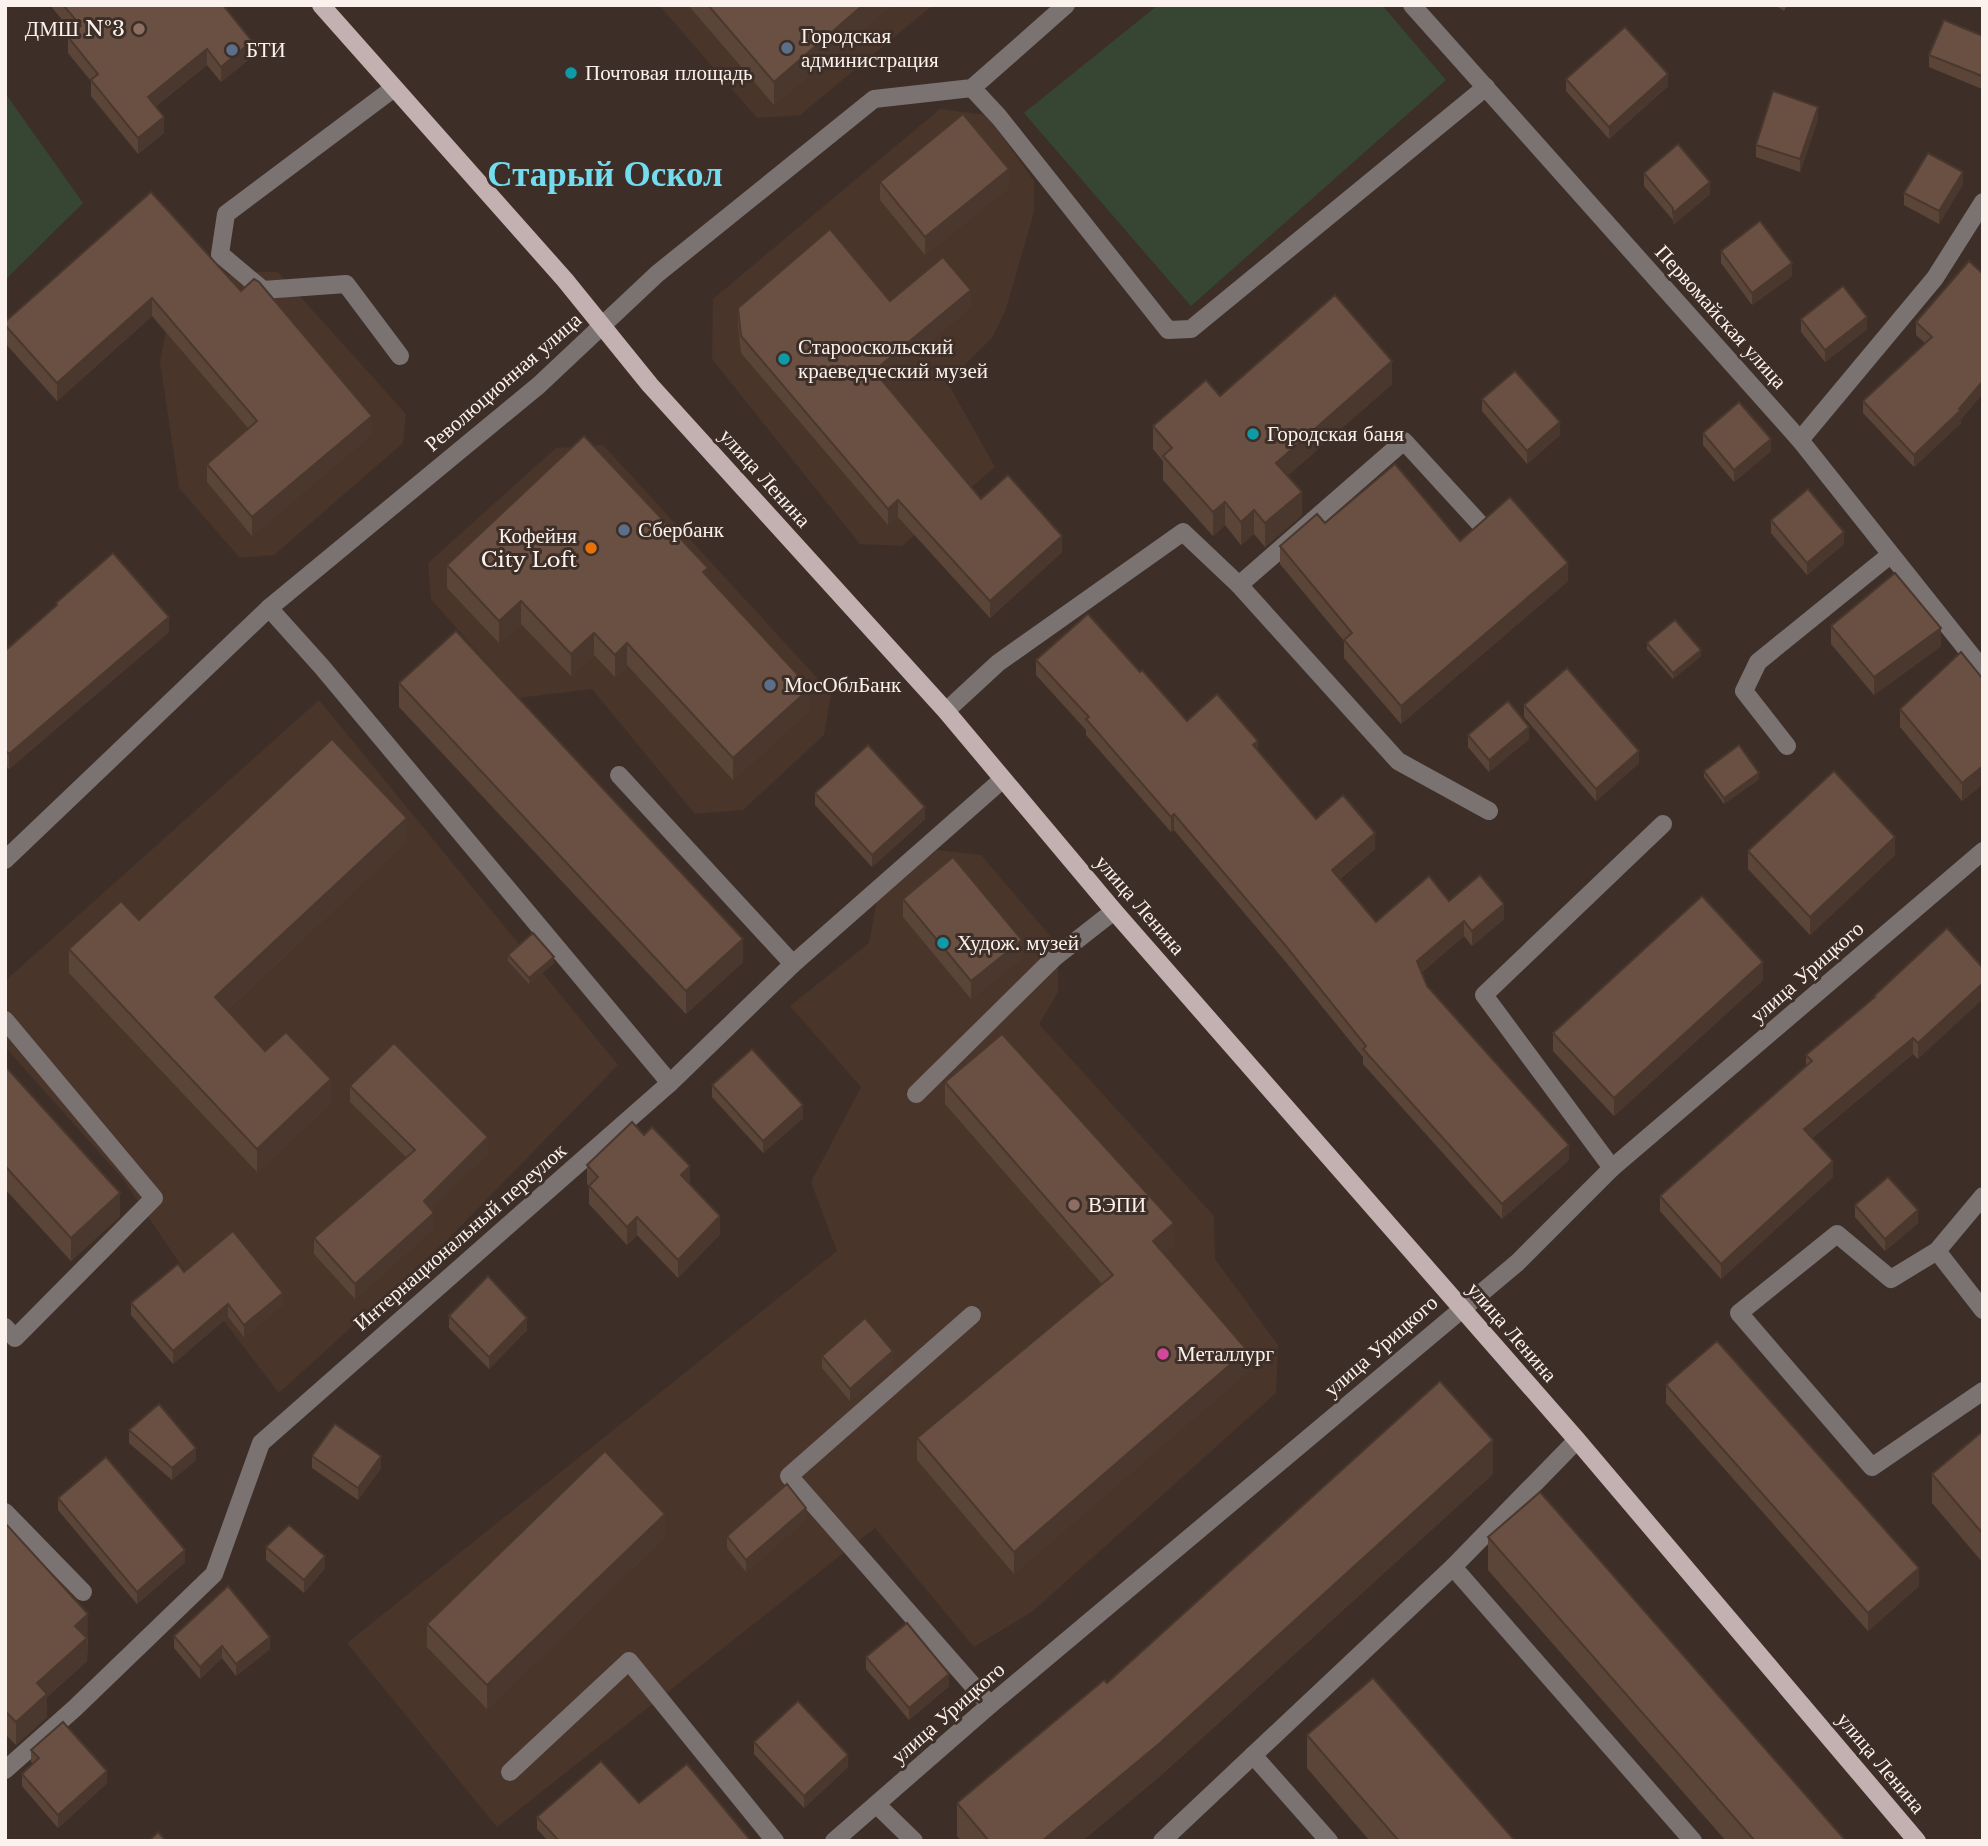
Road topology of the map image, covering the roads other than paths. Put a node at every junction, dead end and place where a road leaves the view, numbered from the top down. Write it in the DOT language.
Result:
graph roads {
  1 [pos="320,5"];
  2 [pos="1066,5"];
  3 [pos="1412,5"];
  4 [pos="1486,87"];
  5 [pos="394,88"];
  6 [pos="972,88"];
  7 [pos="1983,202"];
  8 [pos="603,324"];
  9 [pos="400,356"];
  10 [pos="1800,440"];
  11 [pos="1481,525"];
  12 [pos="1890,555"];
  13 [pos="1239,585"];
  14 [pos="269,608"];
  15 [pos="1983,670"];
  16 [pos="946,711"];
  17 [pos="1787,746"];
  18 [pos="619,775"];
  19 [pos="1003,779"];
  20 [pos="1489,811"];
  21 [pos="1663,824"];
  22 [pos="1983,851"];
  23 [pos="5,860"];
  24 [pos="1114,911"];
  25 [pos="793,964"];
  26 [pos="5,1020"];
  27 [pos="670,1083"];
  28 [pos="916,1094"];
  29 [pos="1612,1168"];
  30 [pos="1983,1196"];
  31 [pos="1937,1251"];
  32 [pos="1460,1308"];
  33 [pos="1983,1310"];
  34 [pos="972,1315"];
  35 [pos="5,1327"];
  36 [pos="1983,1391"];
  37 [pos="1577,1440"];
  38 [pos="5,1511"];
  39 [pos="1453,1567"];
  40 [pos="83,1592"];
  41 [pos="990,1705"];
  42 [pos="1254,1755"];
  43 [pos="5,1770"];
  44 [pos="510,1772"];
  45 [pos="877,1805"];
  46 [pos="775,1841"];
  47 [pos="834,1841"];
  48 [pos="914,1841"];
  49 [pos="1162,1841"];
  50 [pos="1329,1841"];
  51 [pos="1693,1841"];
  52 [pos="1917,1841"];
  1 -- 5 [label="main road, улица Ленина"];
  2 -- 6 [label="street"];
  3 -- 4 [label="street, Первомайская улица"];
  4 -- 6 [label="street"];
  4 -- 10 [label="street, Первомайская улица"];
  5 -- 8 [label="main road, улица Ленина"];
  5 -- 9 [label="street"];
  6 -- 8 [label="street, Революционная улица"];
  7 -- 10 [label="street"];
  8 -- 14 [label="street, Революционная улица"];
  8 -- 16 [label="main road, улица Ленина"];
  10 -- 12 [label="street, Первомайская улица"];
  11 -- 13 [label="street"];
  12 -- 15 [label="street, Первомайская улица"];
  12 -- 17 [label="street"];
  13 -- 16 [label="street"];
  13 -- 20 [label="street"];
  14 -- 23 [label="street, Революционная улица"];
  14 -- 27 [label="street"];
  16 -- 19 [label="main road, улица Ленина"];
  18 -- 25 [label="street"];
  19 -- 24 [label="main road, улица Ленина"];
  19 -- 25 [label="street, Интернациональный переулок"];
  21 -- 29 [label="street"];
  22 -- 29 [label="street, улица Урицкого"];
  24 -- 28 [label="street"];
  24 -- 32 [label="main road, улица Ленина"];
  25 -- 27 [label="street, Интернациональный переулок"];
  26 -- 35 [label="street"];
  27 -- 43 [label="street, Интернациональный переулок"];
  29 -- 32 [label="street, улица Урицкого"];
  30 -- 31 [label="street"];
  31 -- 33 [label="street"];
  31 -- 36 [label="street"];
  32 -- 37 [label="main road, улица Ленина"];
  32 -- 41 [label="street, улица Урицкого"];
  34 -- 41 [label="street"];
  37 -- 39 [label="street"];
  37 -- 52 [label="main road, улица Ленина"];
  38 -- 40 [label="street"];
  39 -- 42 [label="street"];
  39 -- 51 [label="street"];
  41 -- 45 [label="street, улица Урицкого"];
  42 -- 49 [label="street"];
  42 -- 50 [label="street"];
  44 -- 46 [label="street"];
  45 -- 47 [label="street, улица Урицкого"];
  45 -- 48 [label="street"];
}
